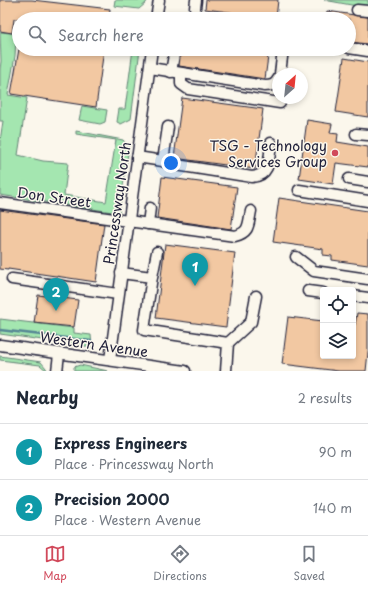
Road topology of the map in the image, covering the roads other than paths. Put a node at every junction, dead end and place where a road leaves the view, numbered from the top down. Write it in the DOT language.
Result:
graph roads {
  1 [pos="159,0"];
  2 [pos="357,10"];
  3 [pos="368,11"];
  4 [pos="157,12"];
  5 [pos="356,49"];
  6 [pos="368,51"];
  7 [pos="151,56"];
  8 [pos="175,56"];
  9 [pos="282,56"];
  10 [pos="150,68"];
  11 [pos="281,68"];
  12 [pos="176,73"];
  13 [pos="272,86"];
  14 [pos="272,102"];
  15 [pos="168,127"];
  16 [pos="356,134"];
  17 [pos="368,135"];
  18 [pos="271,144"];
  19 [pos="137,157"];
  20 [pos="163,161"];
  21 [pos="349,179"];
  22 [pos="368,182"];
  23 [pos="299,190"];
  24 [pos="368,201"];
  25 [pos="0,203"];
  26 [pos="150,208"];
  27 [pos="250,211"];
  28 [pos="128,221"];
  29 [pos="148,224"];
  30 [pos="156,252"];
  31 [pos="296,258"];
  32 [pos="121,273"];
  33 [pos="152,277"];
  34 [pos="12,279"];
  35 [pos="368,279"];
  36 [pos="308,291"];
  37 [pos="320,293"];
  38 [pos="118,294"];
  39 [pos="256,296"];
  40 [pos="356,296"];
  41 [pos="368,298"];
  42 [pos="228,343"];
  43 [pos="0,345"];
  44 [pos="59,354"];
  45 [pos="110,360"];
  46 [pos="137,368"];
  47 [pos="57,371"];
  48 [pos="184,371"];
  49 [pos="226,371"];
  1 -- 4 [label="street"];
  2 -- 3 [label="street"];
  5 -- 6 [label="street"];
  7 -- 10 [label="street, Princessway North"];
  8 -- 12 [label="street"];
  9 -- 11 [label="street"];
  10 -- 12 [label="street"];
  10 -- 19 [label="street, Princessway North"];
  12 -- 13 [label="street"];
  12 -- 14 [label="street"];
  15 -- 20 [label="street"];
  16 -- 17 [label="street"];
  18 -- 20 [label="street"];
  19 -- 20 [label="street"];
  19 -- 28 [label="street, Princessway North"];
  21 -- 22 [label="street"];
  23 -- 24 [label="street"];
  25 -- 28 [label="street, Don Street"];
  26 -- 29 [label="street"];
  27 -- 29 [label="street, Don Street"];
  28 -- 29 [label="street, Don Street"];
  28 -- 32 [label="street, Princessway North"];
  30 -- 33 [label="street"];
  31 -- 35 [label="street"];
  32 -- 33 [label="street"];
  32 -- 38 [label="street, Princessway North"];
  33 -- 42 [label="street"];
  34 -- 38 [label="street"];
  36 -- 37 [label="street"];
  38 -- 45 [label="street, Princessway North"];
  39 -- 42 [label="street"];
  40 -- 41 [label="street"];
  42 -- 49 [label="street"];
  43 -- 44 [label="street, Western Avenue"];
  44 -- 45 [label="street, Western Avenue"];
  44 -- 47 [label="street"];
  45 -- 46 [label="street, Western Avenue"];
  46 -- 48 [label="street, Western Avenue"];
}
